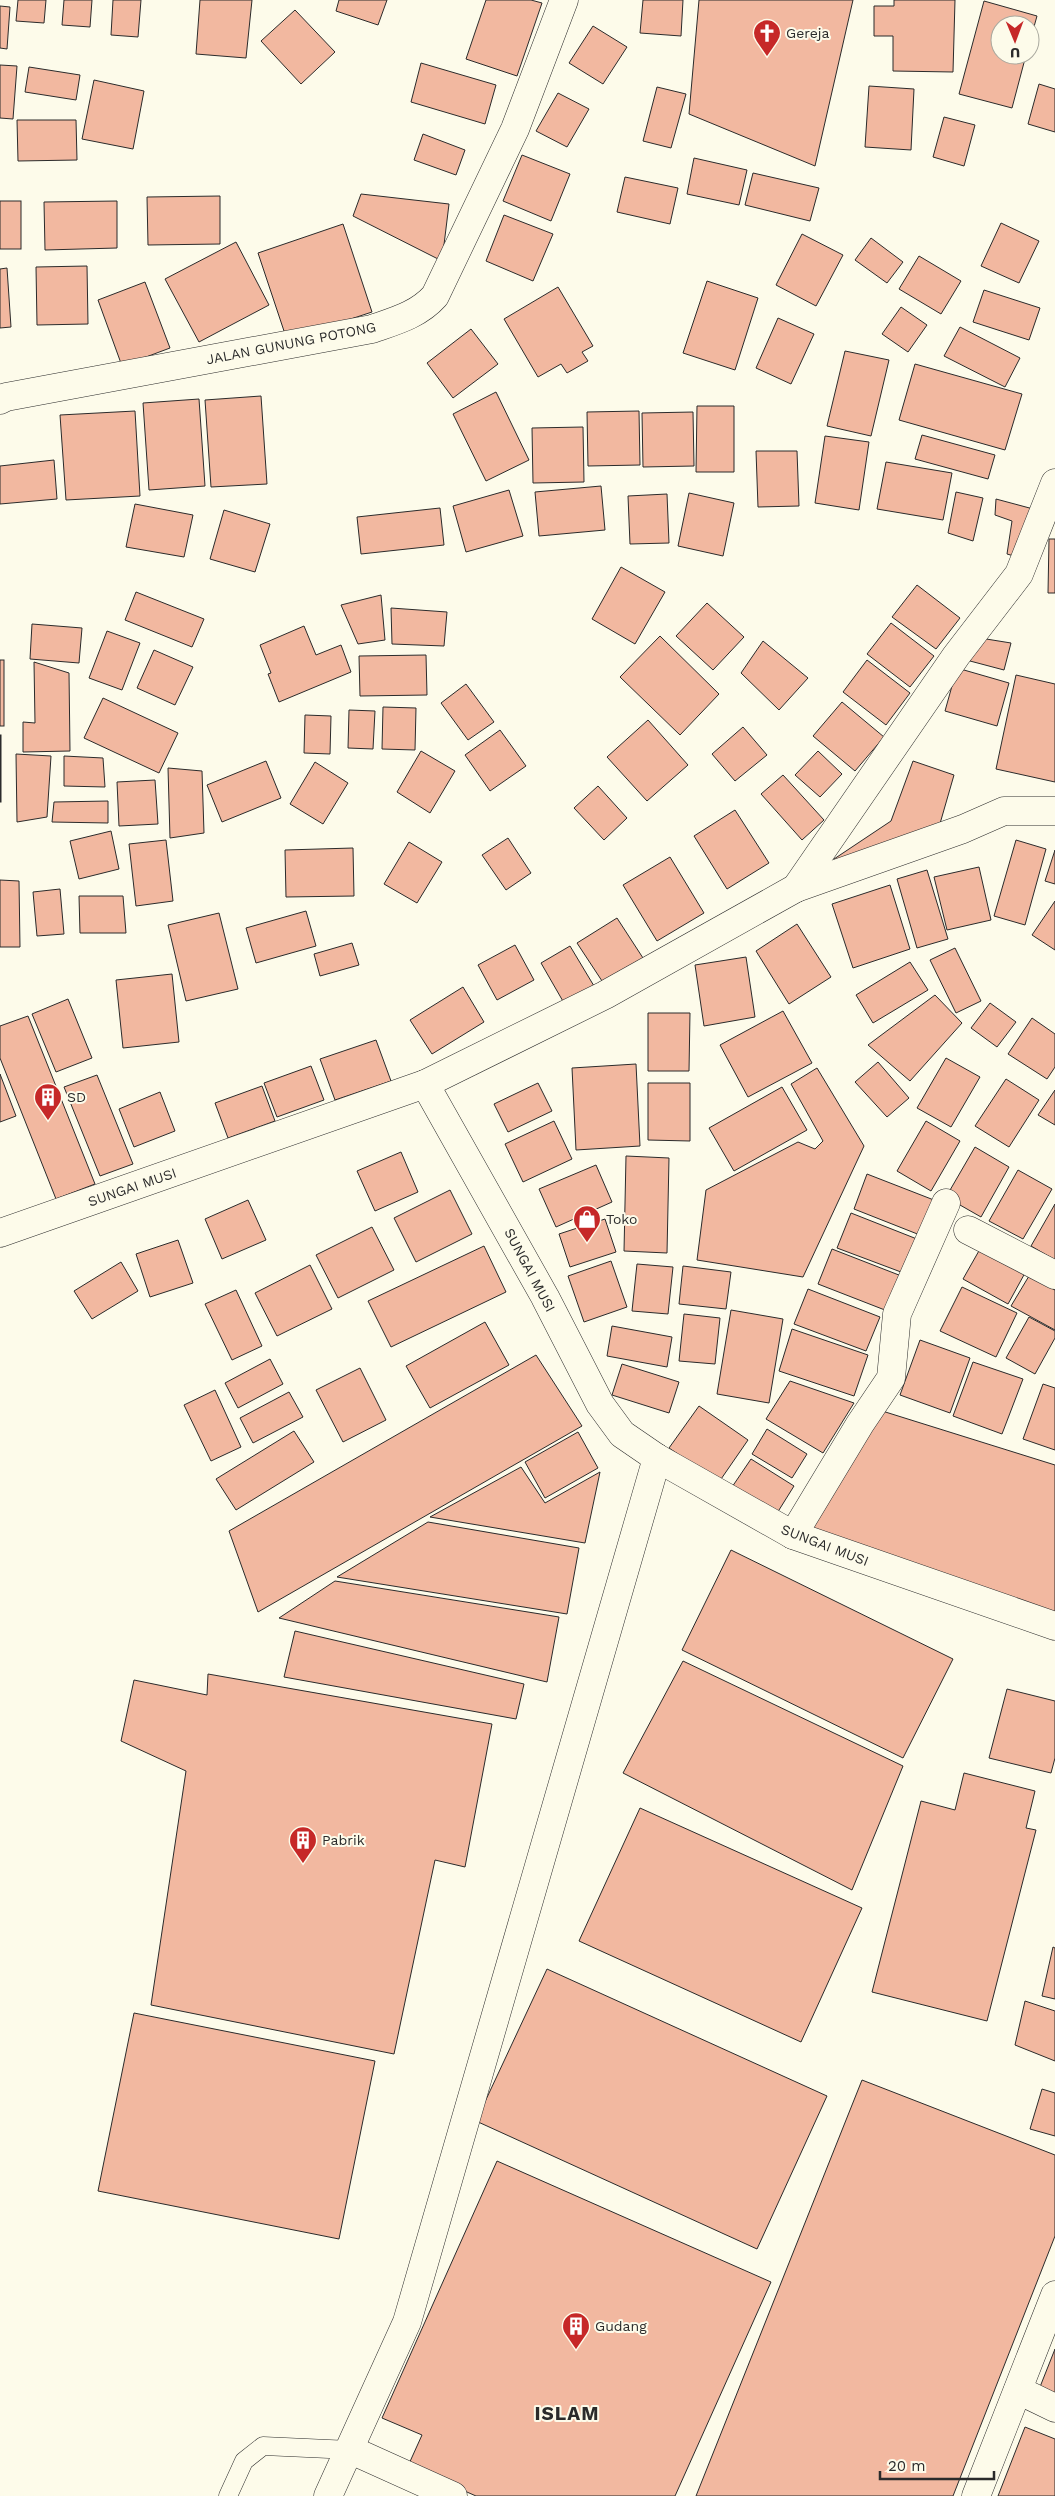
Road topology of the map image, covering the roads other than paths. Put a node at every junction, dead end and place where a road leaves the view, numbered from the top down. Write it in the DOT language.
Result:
graph roads {
  1 [pos="564,0"];
  2 [pos="0,400"];
  3 [pos="1055,483"];
  4 [pos="1055,811"];
  5 [pos="796,888"];
  6 [pos="425,1084"];
  7 [pos="946,1203"];
  8 [pos="968,1230"];
  9 [pos="0,1232"];
  10 [pos="1055,1275"];
  11 [pos="657,1458"];
  12 [pos="793,1536"];
  13 [pos="1055,1626"];
  14 [pos="1055,2295"];
  15 [pos="1018,2390"];
  16 [pos="1055,2408"];
  17 [pos="351,2450"];
  18 [pos="228,2496"];
  19 [pos="328,2496"];
  20 [pos="453,2496"];
  21 [pos="976,2496"];
  1 -- 2 [label="street, JALAN GUNUNG POTONG"];
  3 -- 5 [label="street"];
  4 -- 5 [label="street"];
  5 -- 6 [label="street"];
  6 -- 9 [label="street, SUNGAI MUSI"];
  6 -- 11 [label="street, SUNGAI MUSI"];
  7 -- 12 [label="street"];
  8 -- 10 [label="street"];
  11 -- 12 [label="street, SUNGAI MUSI"];
  11 -- 17 [label="street"];
  12 -- 13 [label="street, SUNGAI MUSI"];
  14 -- 15 [label="street"];
  15 -- 16 [label="street"];
  15 -- 21 [label="street"];
  17 -- 18 [label="lane"];
  17 -- 19 [label="street"];
  17 -- 20 [label="street"];
}
